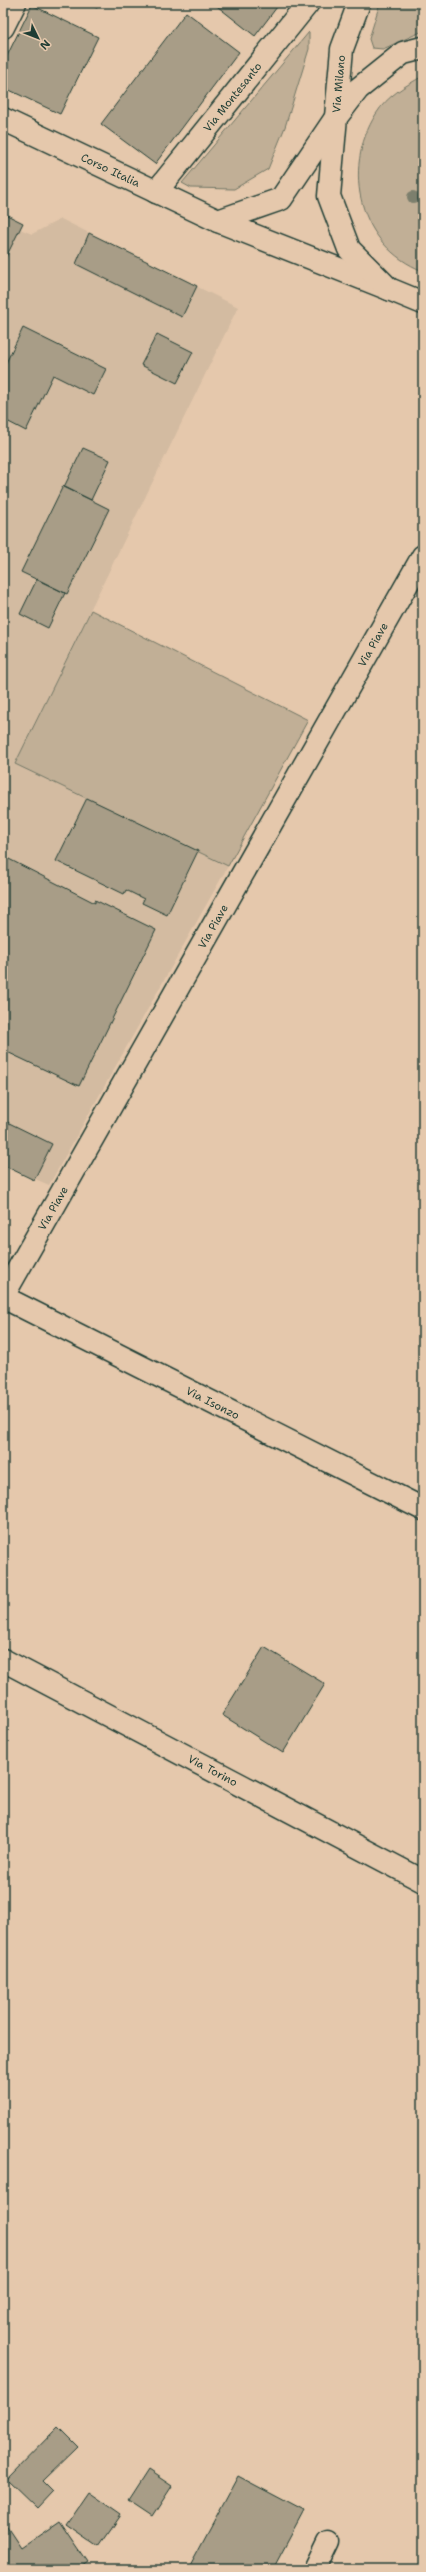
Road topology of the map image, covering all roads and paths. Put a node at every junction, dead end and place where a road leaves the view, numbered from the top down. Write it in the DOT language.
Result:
graph roads {
  1 [pos="15,3"];
  2 [pos="308,3"];
  3 [pos="359,3"];
  4 [pos="3,27"];
  5 [pos="423,48"];
  6 [pos="3,119"];
  7 [pos="335,119"];
  8 [pos="156,192"];
  9 [pos="218,221"];
  10 [pos="389,290"];
  11 [pos="423,303"];
  12 [pos="423,556"];
  13 [pos="3,1296"];
  14 [pos="423,1509"];
  15 [pos="3,1660"];
  16 [pos="423,1881"];
  17 [pos="328,2542"];
  18 [pos="315,2569"];
  1 -- 4 [label="street"];
  2 -- 8 [label="street, Via Montesanto"];
  3 -- 7 [label="street, Via Milano"];
  5 -- 7 [label="street"];
  6 -- 8 [label="street, Corso Italia"];
  7 -- 9 [label="street"];
  7 -- 10 [label="street, Via Milano"];
  8 -- 9 [label="street, Corso Italia"];
  9 -- 10 [label="street, Corso Italia"];
  10 -- 11 [label="street, Corso Italia"];
  12 -- 13 [label="street, Via Piave"];
  13 -- 14 [label="street, Via Isonzo"];
  15 -- 16 [label="street, Via Torino"];
  17 -- 18 [label="street"];
}
